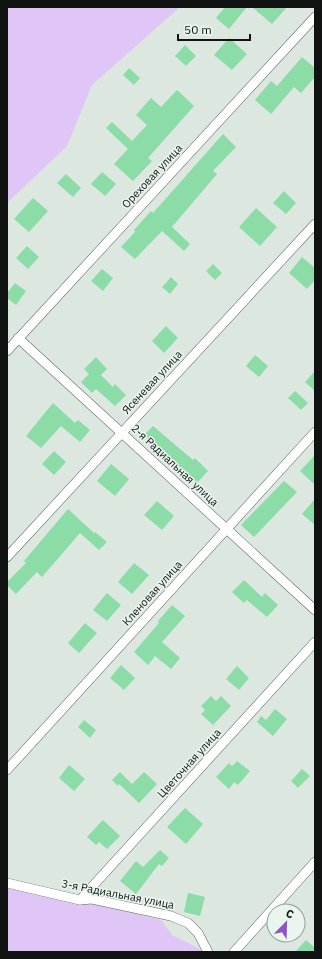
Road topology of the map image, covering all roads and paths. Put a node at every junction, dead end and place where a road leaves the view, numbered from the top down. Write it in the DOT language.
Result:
graph roads {
  1 [pos="315,17"];
  2 [pos="315,224"];
  3 [pos="18,338"];
  4 [pos="7,350"];
  5 [pos="121,432"];
  6 [pos="315,432"];
  7 [pos="227,530"];
  8 [pos="7,557"];
  9 [pos="315,610"];
  10 [pos="315,642"];
  11 [pos="7,770"];
  12 [pos="315,862"];
  13 [pos="7,883"];
  14 [pos="80,900"];
  15 [pos="208,952"];
  16 [pos="235,952"];
  1 -- 3 [label="street, Ореховая улица"];
  2 -- 5 [label="street, Ясеневая улица"];
  3 -- 4 [label="street, Ореховая улица"];
  3 -- 5 [label="street, 2-я Радиальная улица"];
  5 -- 7 [label="street, 2-я Радиальная улица"];
  5 -- 8 [label="street, Ясеневая улица"];
  6 -- 7 [label="street, Кленовая улица"];
  7 -- 9 [label="street, 2-я Радиальная улица"];
  7 -- 11 [label="street, Кленовая улица"];
  10 -- 14 [label="street, Цветочная улица"];
  12 -- 16 [label="street"];
  13 -- 14 [label="street, 3-я Радиальная улица"];
  14 -- 15 [label="street, 3-я Радиальная улица"];
}
